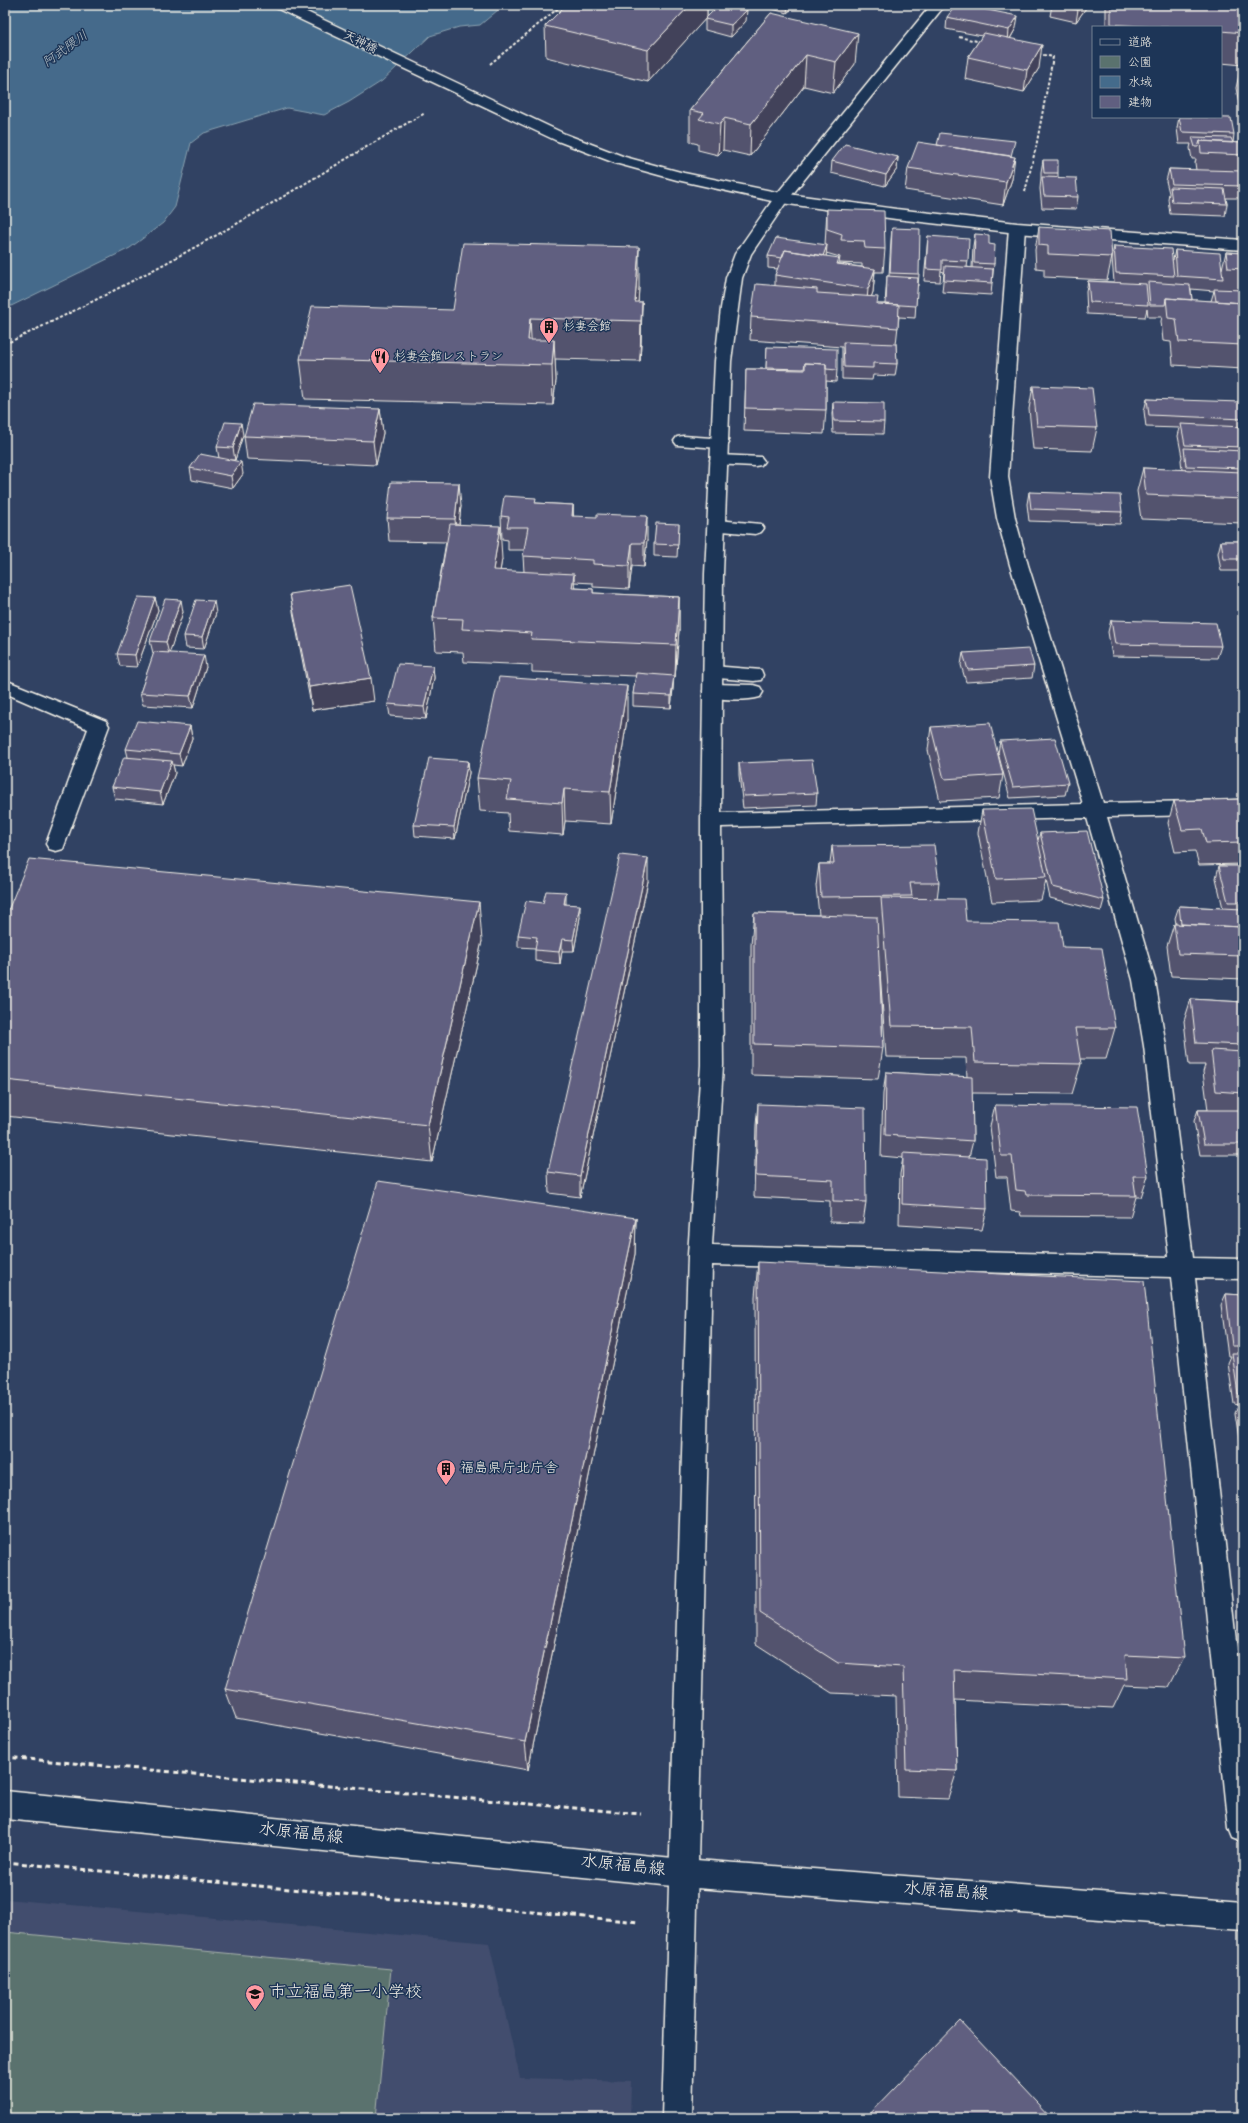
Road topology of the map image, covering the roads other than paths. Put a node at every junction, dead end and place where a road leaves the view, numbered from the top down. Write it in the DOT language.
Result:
graph roads {
  1 [pos="281,5"];
  2 [pos="938,5"];
  3 [pos="781,198"];
  4 [pos="1017,228"];
  5 [pos="1243,245"];
  6 [pos="683,442"];
  7 [pos="720,452"];
  8 [pos="755,461"];
  9 [pos="717,526"];
  10 [pos="755,528"];
  11 [pos="713,681"];
  12 [pos="754,684"];
  13 [pos="5,686"];
  14 [pos="1243,807"];
  15 [pos="1095,810"];
  16 [pos="711,820"];
  17 [pos="56,844"];
  18 [pos="700,1255"];
  19 [pos="1182,1266"];
  20 [pos="1243,1269"];
  21 [pos="5,1805"];
  22 [pos="1243,1828"];
  23 [pos="683,1873"];
  24 [pos="1243,1916"];
  25 [pos="677,2118"];
  1 -- 3 [label="street, 天神橋"];
  2 -- 3 [label="street"];
  3 -- 4 [label="street, 天神橋"];
  3 -- 7 [label="street"];
  4 -- 5 [label="street, 天神橋"];
  4 -- 15 [label="street"];
  6 -- 7 [label="street"];
  7 -- 8 [label="street"];
  7 -- 9 [label="street"];
  9 -- 10 [label="street"];
  9 -- 11 [label="street"];
  11 -- 12 [label="street"];
  11 -- 16 [label="street"];
  13 -- 17 [label="street"];
  14 -- 15 [label="street"];
  15 -- 16 [label="street"];
  15 -- 19 [label="street"];
  16 -- 18 [label="street"];
  18 -- 19 [label="street"];
  18 -- 23 [label="street"];
  19 -- 20 [label="street"];
  19 -- 22 [label="street"];
  21 -- 23 [label="street, 水原福島線"];
  23 -- 24 [label="street, 水原福島線"];
  23 -- 25 [label="street"];
}
